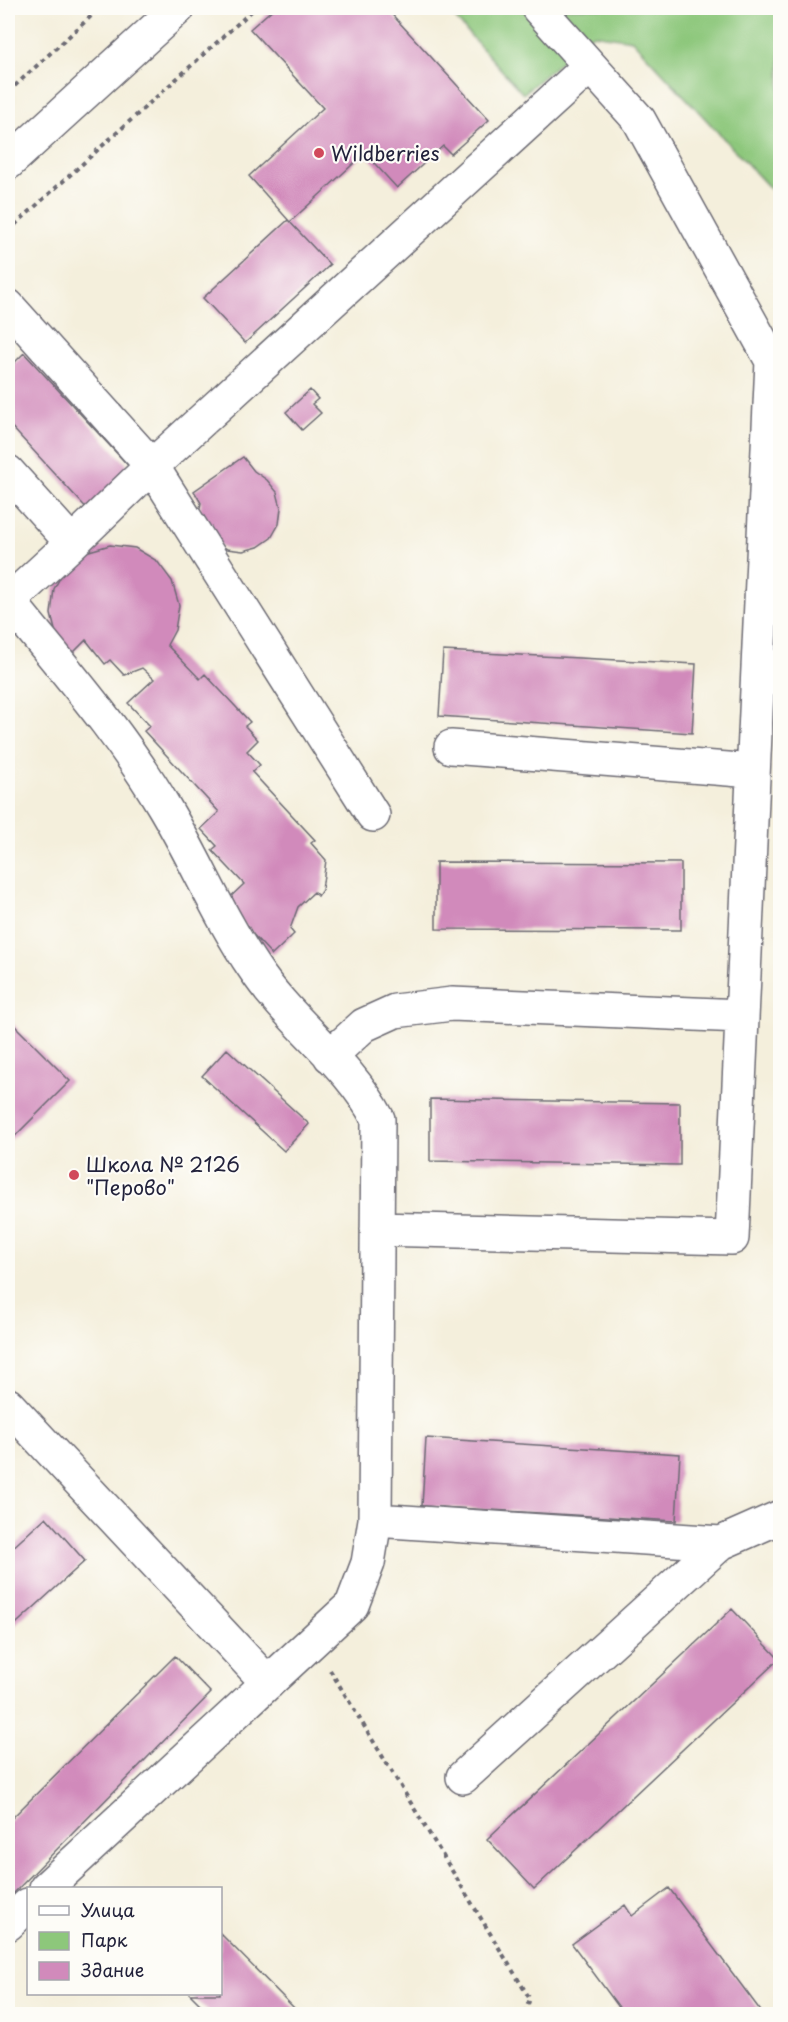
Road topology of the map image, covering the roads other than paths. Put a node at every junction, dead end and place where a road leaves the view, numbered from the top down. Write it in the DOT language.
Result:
graph roads {
  1 [pos="178,8"];
  2 [pos="538,8"];
  3 [pos="590,66"];
  4 [pos="8,163"];
  5 [pos="8,306"];
  6 [pos="152,466"];
  7 [pos="8,472"];
  8 [pos="72,543"];
  9 [pos="8,602"];
  10 [pos="451,747"];
  11 [pos="753,771"];
  12 [pos="373,815"];
  13 [pos="742,1016"];
  14 [pos="330,1056"];
  15 [pos="377,1228"];
  16 [pos="8,1405"];
  17 [pos="780,1517"];
  18 [pos="375,1520"];
  19 [pos="721,1543"];
  20 [pos="268,1683"];
  21 [pos="463,1777"];
  22 [pos="47,1887"];
  23 [pos="27,1906"];
  24 [pos="8,1924"];
  1 -- 4 [label="street"];
  2 -- 3 [label="street"];
  3 -- 6 [label="street"];
  3 -- 11 [label="street"];
  5 -- 6 [label="street"];
  6 -- 8 [label="street"];
  6 -- 12 [label="street"];
  7 -- 8 [label="street"];
  8 -- 9 [label="street"];
  9 -- 14 [label="street"];
  10 -- 11 [label="street"];
  11 -- 13 [label="street"];
  13 -- 14 [label="street"];
  13 -- 15 [label="street"];
  14 -- 15 [label="street"];
  15 -- 18 [label="street"];
  16 -- 20 [label="street"];
  17 -- 19 [label="street"];
  18 -- 19 [label="street"];
  18 -- 20 [label="street"];
  19 -- 21 [label="street"];
  20 -- 22 [label="street"];
  23 -- 24 [label="street"];
}
